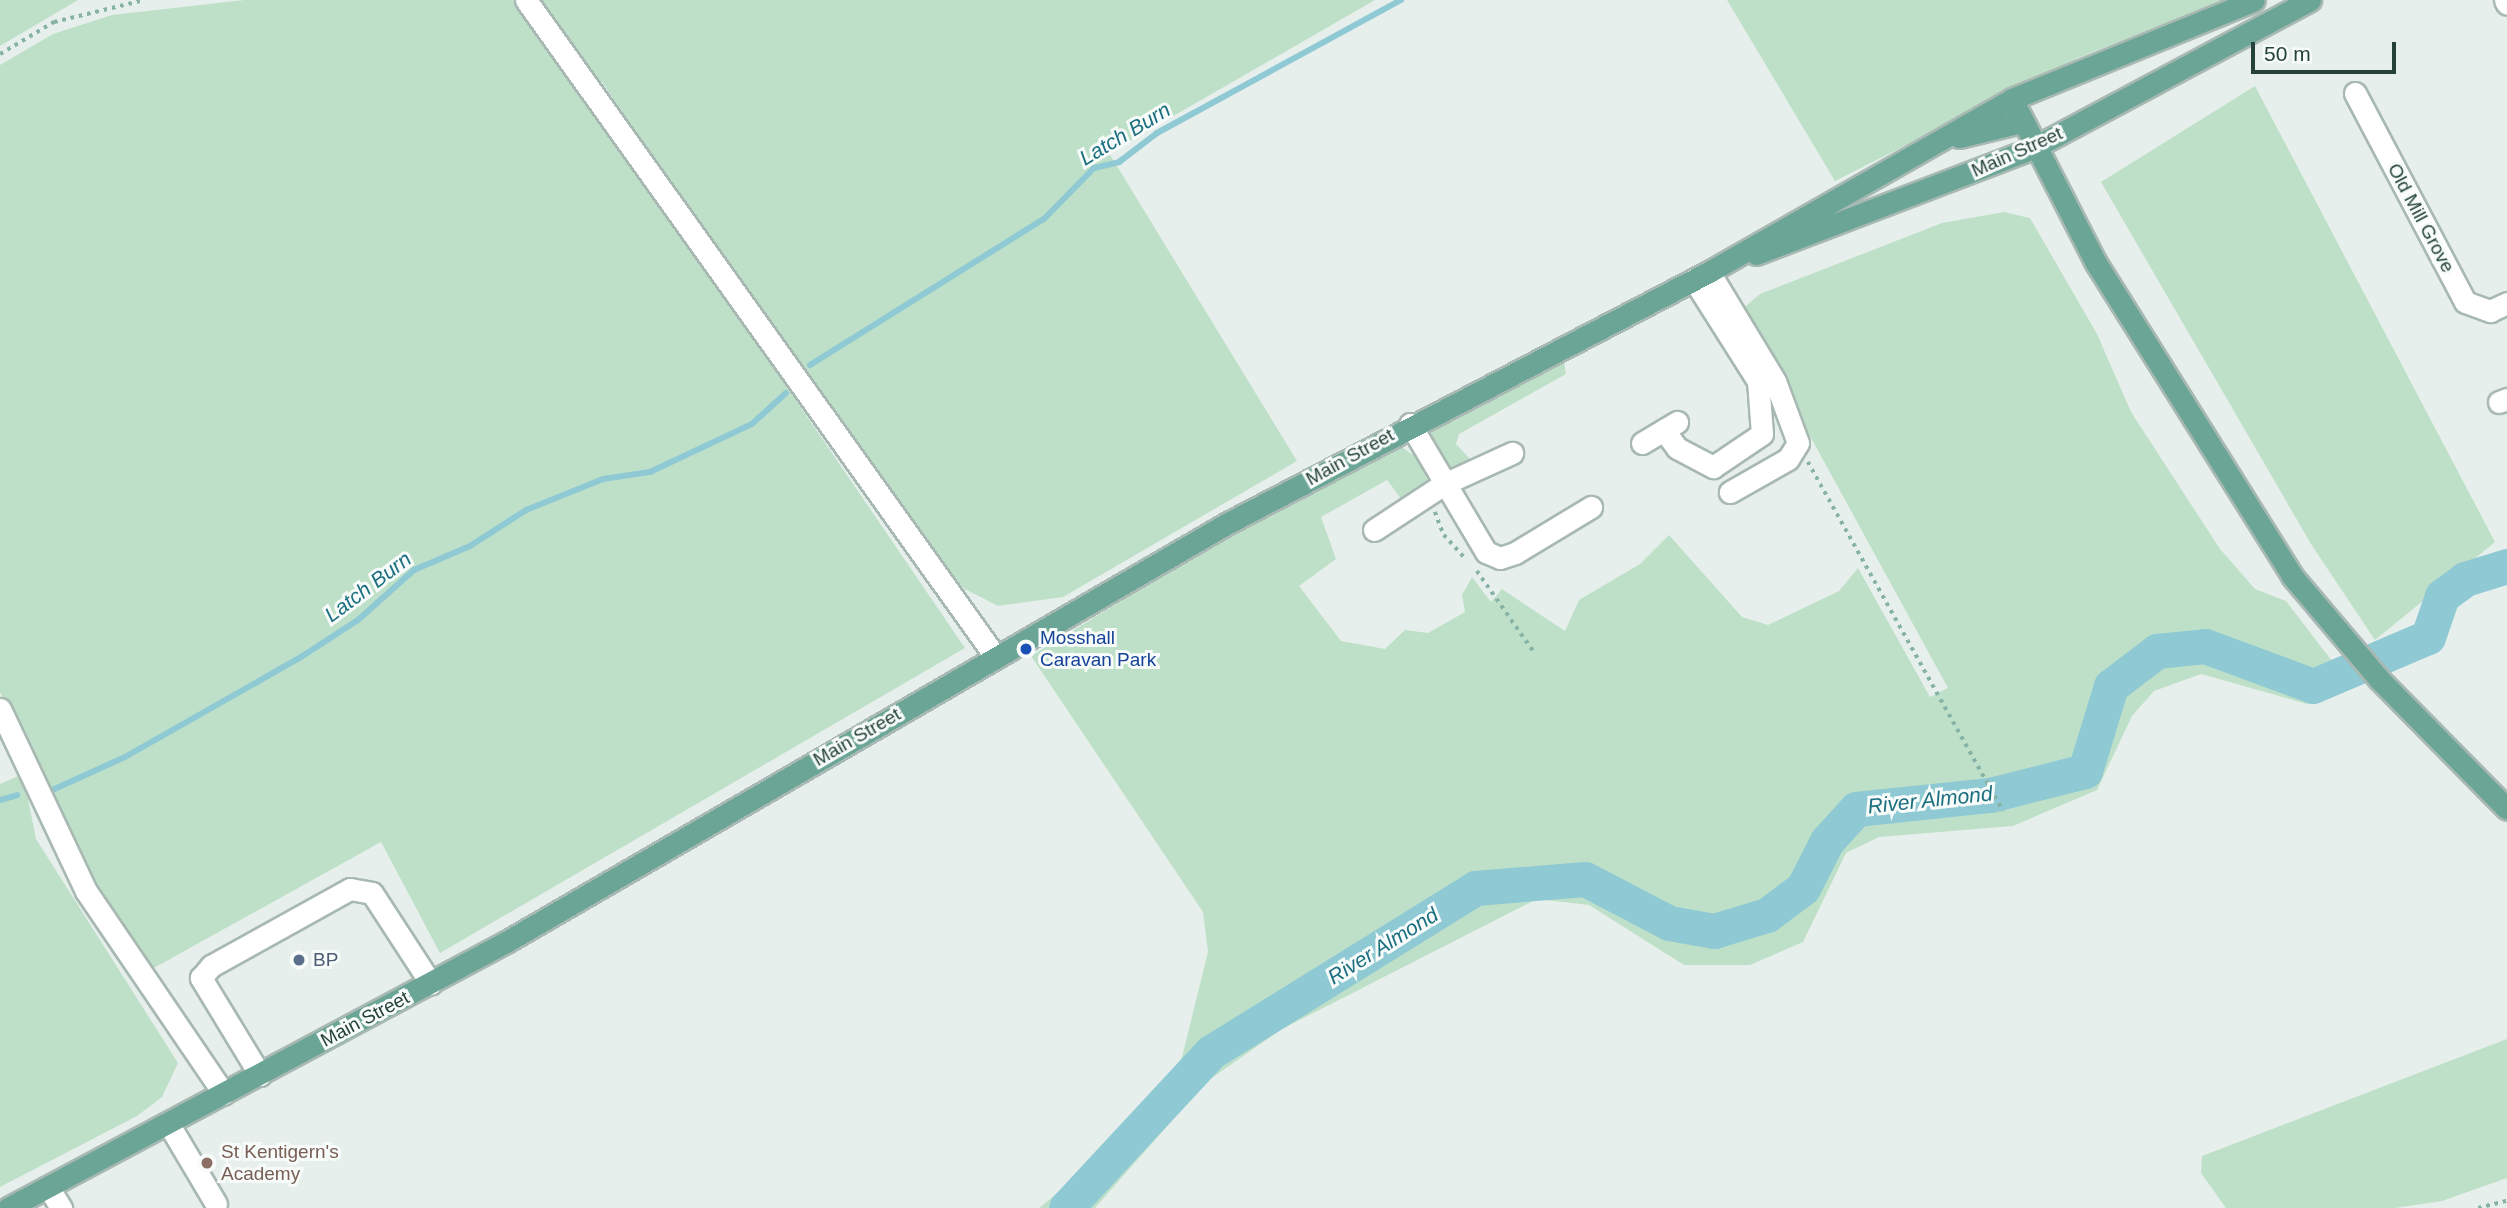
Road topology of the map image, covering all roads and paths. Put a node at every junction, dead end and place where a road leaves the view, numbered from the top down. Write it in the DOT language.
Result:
graph roads {
  1 [pos="144,0"];
  2 [pos="526,0"];
  3 [pos="2254,0"];
  4 [pos="2310,0"];
  5 [pos="0,54"];
  6 [pos="2355,93"];
  7 [pos="2012,99"];
  8 [pos="2021,122"];
  9 [pos="1936,143"];
  10 [pos="2033,148"];
  11 [pos="1702,276"];
  12 [pos="2507,303"];
  13 [pos="1410,424"];
  14 [pos="1642,443"];
  15 [pos="1798,443"];
  16 [pos="1512,453"];
  17 [pos="1438,490"];
  18 [pos="1730,492"];
  19 [pos="1591,507"];
  20 [pos="1374,530"];
  21 [pos="1534,652"];
  22 [pos="995,656"];
  23 [pos="0,709"];
  24 [pos="2507,809"];
  25 [pos="2003,811"];
  26 [pos="431,984"];
  27 [pos="260,1074"];
  28 [pos="224,1094"];
  29 [pos="167,1124"];
  30 [pos="48,1187"];
  31 [pos="2507,1201"];
  32 [pos="216,1204"];
  33 [pos="8,1208"];
  34 [pos="61,1208"];
  35 [pos="2478,1208"];
  1 -- 5 [label="path"];
  2 -- 22 [label="street"];
  3 -- 7 [label="main road, Main Street"];
  4 -- 10 [label="main road, Main Street"];
  6 -- 12 [label="street, Old Mill Grove"];
  7 -- 8 [label="main road"];
  7 -- 9 [label="main road, Main Street"];
  8 -- 9 [label="main road, Main Street"];
  8 -- 10 [label="main road"];
  9 -- 11 [label="main road, Main Street"];
  10 -- 11 [label="main road, Main Street"];
  10 -- 24 [label="main road"];
  11 -- 13 [label="main road, Main Street"];
  11 -- 14 [label="street"];
  11 -- 15 [label="street"];
  13 -- 17 [label="street"];
  13 -- 22 [label="main road, Main Street"];
  15 -- 18 [label="street"];
  15 -- 25 [label="path"];
  16 -- 17 [label="street"];
  17 -- 19 [label="street"];
  17 -- 20 [label="street"];
  17 -- 21 [label="path"];
  22 -- 26 [label="main road, Main Street"];
  23 -- 28 [label="street"];
  26 -- 27 [label="main road, Main Street"];
  26 -- 27 [label="street"];
  27 -- 28 [label="main road, Main Street"];
  28 -- 29 [label="main road, Main Street"];
  29 -- 30 [label="main road, Main Street"];
  29 -- 32 [label="street"];
  30 -- 33 [label="main road, Main Street"];
  30 -- 34 [label="street"];
  31 -- 35 [label="path"];
}
